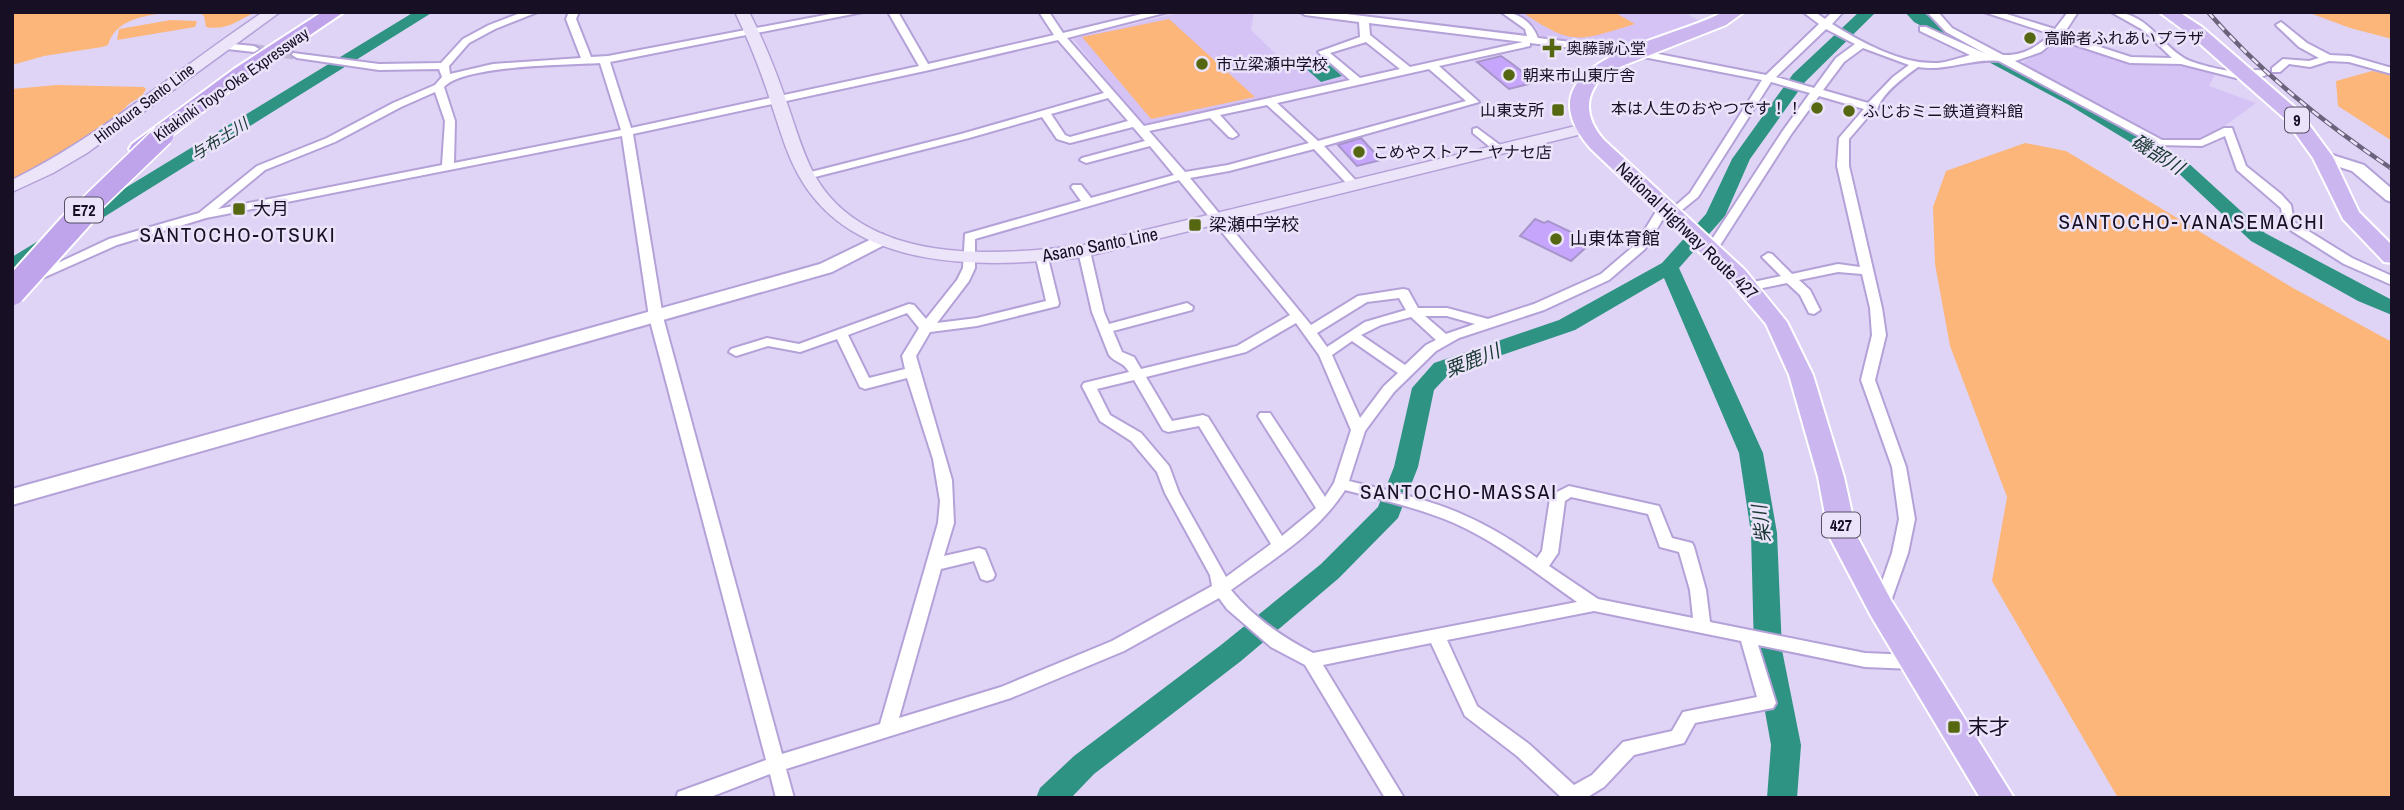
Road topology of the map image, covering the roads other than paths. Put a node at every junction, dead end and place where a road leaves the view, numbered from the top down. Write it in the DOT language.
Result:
graph roads {
  1 [pos="273,12"];
  2 [pos="335,12"];
  3 [pos="340,12"];
  4 [pos="533,12"];
  5 [pos="574,12"];
  6 [pos="742,12"];
  7 [pos="859,12"];
  8 [pos="892,12"];
  9 [pos="1044,12"];
  10 [pos="1163,12"];
  11 [pos="1305,12"];
  12 [pos="1506,12"];
  13 [pos="1735,12"];
  14 [pos="1808,12"];
  15 [pos="1838,12"];
  16 [pos="1932,12"];
  17 [pos="1989,12"];
  18 [pos="2073,12"];
  19 [pos="2116,12"];
  20 [pos="2167,12"];
  21 [pos="1364,19"];
  22 [pos="1826,26"];
  23 [pos="1923,29"];
  24 [pos="2284,29"];
  25 [pos="752,33"];
  26 [pos="2058,34"];
  27 [pos="1060,36"];
  28 [pos="1365,36"];
  29 [pos="1534,41"];
  30 [pos="1860,43"];
  31 [pos="222,46"];
  32 [pos="254,49"];
  33 [pos="1638,53"];
  34 [pos="297,55"];
  35 [pos="1979,57"];
  36 [pos="586,58"];
  37 [pos="2007,58"];
  38 [pos="2328,58"];
  39 [pos="604,59"];
  40 [pos="2182,61"];
  41 [pos="1916,64"];
  42 [pos="1431,65"];
  43 [pos="444,66"];
  44 [pos="925,68"];
  45 [pos="1406,69"];
  46 [pos="2276,70"];
  47 [pos="2392,71"];
  48 [pos="2256,75"];
  49 [pos="1770,79"];
  50 [pos="1356,80"];
  51 [pos="442,84"];
  52 [pos="1815,91"];
  53 [pos="1110,94"];
  54 [pos="779,100"];
  55 [pos="1269,102"];
  56 [pos="1873,108"];
  57 [pos="1045,113"];
  58 [pos="1213,114"];
  59 [pos="1137,126"];
  60 [pos="1584,129"];
  61 [pos="1477,131"];
  62 [pos="627,132"];
  63 [pos="160,135"];
  64 [pos="1233,135"];
  65 [pos="1152,142"];
  66 [pos="1315,144"];
  67 [pos="1500,150"];
  68 [pos="2323,157"];
  69 [pos="1086,160"];
  70 [pos="447,168"];
  71 [pos="807,176"];
  72 [pos="1182,176"];
  73 [pos="1355,186"];
  74 [pos="12,187"];
  75 [pos="1077,187"];
  76 [pos="2392,197"];
  77 [pos="1088,202"];
  78 [pos="1671,213"];
  79 [pos="204,215"];
  80 [pos="1220,220"];
  81 [pos="882,239"];
  82 [pos="1709,249"];
  83 [pos="1084,251"];
  84 [pos="968,257"];
  85 [pos="1042,257"];
  86 [pos="1768,257"];
  87 [pos="2392,257"];
  88 [pos="1866,271"];
  89 [pos="1790,278"];
  90 [pos="12,279"];
  91 [pos="2392,281"];
  92 [pos="12,286"];
  93 [pos="1748,287"];
  94 [pos="12,292"];
  95 [pos="1187,307"];
  96 [pos="1814,310"];
  97 [pos="1414,313"];
  98 [pos="1298,316"];
  99 [pos="656,317"];
  100 [pos="1488,324"];
  101 [pos="926,328"];
  102 [pos="1105,328"];
  103 [pos="1310,332"];
  104 [pos="842,334"];
  105 [pos="1353,336"];
  106 [pos="1444,340"];
  107 [pos="736,352"];
  108 [pos="1325,354"];
  109 [pos="912,372"];
  110 [pos="1406,372"];
  111 [pos="1135,374"];
  112 [pos="1265,416"];
  113 [pos="1358,430"];
  114 [pos="1348,486"];
  115 [pos="12,497"];
  116 [pos="1324,508"];
  117 [pos="1280,546"];
  118 [pos="934,565"];
  119 [pos="1538,568"];
  120 [pos="987,575"];
  121 [pos="1221,589"];
  122 [pos="1594,605"];
  123 [pos="1881,608"];
  124 [pos="1702,626"];
  125 [pos="1436,635"];
  126 [pos="1749,636"];
  127 [pos="1311,660"];
  128 [pos="1913,662"];
  129 [pos="887,731"];
  130 [pos="776,764"];
  131 [pos="685,798"];
  132 [pos="785,798"];
  133 [pos="1395,798"];
  134 [pos="1998,798"];
  1 -- 31 [label="main road, Hinokura Santo Line"];
  2 -- 63 [label="highway, Kitakinki Toyo-Oka Expressway / E72"];
  3 -- 63 [label="highway, Kitakinki Toyo-Oka Expressway / E72"];
  4 -- 43 [label="street"];
  5 -- 36 [label="street"];
  6 -- 25 [label="main road, Asano Santo Line"];
  7 -- 25 [label="street"];
  8 -- 44 [label="street"];
  9 -- 27 [label="street"];
  10 -- 27 [label="street"];
  11 -- 21 [label="street"];
  12 -- 29 [label="street"];
  13 -- 33 [label="highway"];
  14 -- 22 [label="street"];
  15 -- 22 [label="street"];
  16 -- 37 [label="street"];
  17 -- 26 [label="street"];
  18 -- 26 [label="street"];
  19 -- 40 [label="street"];
  20 -- 48 [label="highway, 9"];
  21 -- 28 [label="street"];
  21 -- 29 [label="street"];
  22 -- 30 [label="street"];
  22 -- 49 [label="street"];
  23 -- 35 [label="street"];
  24 -- 38 [label="street"];
  25 -- 39 [label="street"];
  25 -- 54 [label="main road, Asano Santo Line"];
  26 -- 37 [label="street"];
  26 -- 40 [label="street"];
  27 -- 44 [label="street"];
  27 -- 53 [label="street"];
  28 -- 45 [label="street"];
  28 -- 50 [label="street"];
  29 -- 33 [label="street"];
  29 -- 42 [label="street"];
  30 -- 41 [label="street"];
  30 -- 52 [label="street"];
  31 -- 32 [label="street"];
  31 -- 74 [label="main road, Hinokura Santo Line"];
  33 -- 49 [label="street"];
  33 -- 60 [label="highway"];
  34 -- 43 [label="street"];
  35 -- 37 [label="street"];
  35 -- 41 [label="street"];
  36 -- 39 [label="street"];
  36 -- 51 [label="street"];
  37 -- 91 [label="street"];
  38 -- 46 [label="street"];
  38 -- 47 [label="street"];
  39 -- 62 [label="street"];
  40 -- 48 [label="street"];
  41 -- 56 [label="street"];
  42 -- 45 [label="street"];
  42 -- 66 [label="street"];
  43 -- 51 [label="street"];
  44 -- 54 [label="street"];
  45 -- 50 [label="street"];
  48 -- 68 [label="highway, 9"];
  49 -- 52 [label="street"];
  49 -- 78 [label="street"];
  50 -- 55 [label="street"];
  51 -- 70 [label="street"];
  51 -- 79 [label="street"];
  52 -- 56 [label="street"];
  52 -- 82 [label="street"];
  53 -- 57 [label="street"];
  53 -- 59 [label="street"];
  54 -- 62 [label="street"];
  54 -- 71 [label="main road, Asano Santo Line"];
  55 -- 58 [label="street"];
  55 -- 66 [label="street"];
  56 -- 88 [label="street"];
  57 -- 59 [label="street"];
  57 -- 71 [label="street"];
  58 -- 59 [label="street"];
  58 -- 64 [label="street"];
  59 -- 65 [label="street"];
  60 -- 67 [label="main road, Asano Santo Line"];
  60 -- 78 [label="highway, National Highway Route 427 / 427"];
  61 -- 67 [label="street"];
  62 -- 70 [label="street"];
  62 -- 99 [label="street"];
  63 -- 90 [label="highway, Kitakinki Toyo-Oka Expressway / E72, bridge"];
  63 -- 94 [label="highway, Kitakinki Toyo-Oka Expressway / E72, bridge"];
  65 -- 69 [label="street"];
  65 -- 72 [label="street"];
  66 -- 72 [label="street"];
  66 -- 73 [label="street"];
  67 -- 73 [label="main road, Asano Santo Line"];
  68 -- 76 [label="street"];
  68 -- 87 [label="highway, 9"];
  70 -- 79 [label="street"];
  71 -- 81 [label="main road, Asano Santo Line"];
  72 -- 77 [label="street"];
  72 -- 80 [label="street"];
  73 -- 80 [label="main road, Asano Santo Line"];
  75 -- 77 [label="street"];
  77 -- 84 [label="street"];
  78 -- 82 [label="highway, National Highway Route 427 / 427"];
  78 -- 100 [label="street"];
  79 -- 92 [label="street"];
  80 -- 83 [label="main road, Asano Santo Line"];
  80 -- 98 [label="street"];
  81 -- 84 [label="main road, Asano Santo Line"];
  81 -- 99 [label="street"];
  82 -- 93 [label="highway, National Highway Route 427 / 427"];
  83 -- 85 [label="main road, Asano Santo Line"];
  83 -- 102 [label="street"];
  84 -- 85 [label="main road, Asano Santo Line"];
  84 -- 101 [label="street"];
  85 -- 101 [label="street"];
  86 -- 89 [label="street"];
  88 -- 89 [label="street"];
  88 -- 123 [label="street"];
  89 -- 93 [label="street"];
  89 -- 96 [label="street"];
  93 -- 123 [label="highway, National Highway Route 427 / 427"];
  95 -- 102 [label="street"];
  97 -- 100 [label="street"];
  97 -- 103 [label="street"];
  97 -- 105 [label="street"];
  97 -- 106 [label="street"];
  98 -- 103 [label="street"];
  98 -- 111 [label="street"];
  99 -- 115 [label="street"];
  99 -- 130 [label="street"];
  100 -- 106 [label="street"];
  101 -- 104 [label="street"];
  101 -- 109 [label="street"];
  102 -- 111 [label="street"];
  103 -- 108 [label="street"];
  104 -- 107 [label="street"];
  104 -- 109 [label="street"];
  105 -- 108 [label="street"];
  105 -- 110 [label="street"];
  106 -- 110 [label="street"];
  108 -- 113 [label="street"];
  109 -- 118 [label="street"];
  110 -- 113 [label="street"];
  111 -- 117 [label="street"];
  111 -- 121 [label="street"];
  112 -- 116 [label="street"];
  113 -- 114 [label="street"];
  114 -- 116 [label="street"];
  114 -- 119 [label="street"];
  116 -- 117 [label="street"];
  117 -- 121 [label="street"];
  118 -- 120 [label="street"];
  118 -- 129 [label="street"];
  119 -- 122 [label="street"];
  119 -- 124 [label="street"];
  121 -- 127 [label="street"];
  121 -- 129 [label="street"];
  122 -- 124 [label="street"];
  122 -- 125 [label="street"];
  123 -- 128 [label="highway, National Highway Route 427 / 427"];
  124 -- 126 [label="street"];
  125 -- 126 [label="street"];
  125 -- 127 [label="street"];
  126 -- 128 [label="street"];
  127 -- 133 [label="street"];
  128 -- 134 [label="highway, National Highway Route 427 / 427"];
  129 -- 130 [label="street"];
  130 -- 131 [label="street"];
  130 -- 132 [label="street"];
}
